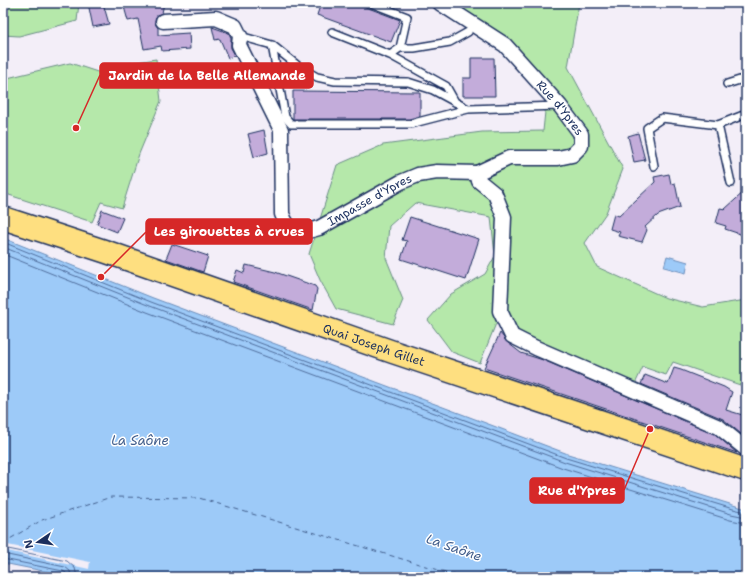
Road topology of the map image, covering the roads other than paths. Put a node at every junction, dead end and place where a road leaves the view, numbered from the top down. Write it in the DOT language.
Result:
graph roads {
  1 [pos="371,3"];
  2 [pos="440,3"];
  3 [pos="163,21"];
  4 [pos="332,32"];
  5 [pos="468,32"];
  6 [pos="240,36"];
  7 [pos="272,45"];
  8 [pos="400,48"];
  9 [pos="390,54"];
  10 [pos="746,78"];
  11 [pos="727,84"];
  12 [pos="455,102"];
  13 [pos="560,106"];
  14 [pos="468,110"];
  15 [pos="746,114"];
  16 [pos="718,125"];
  17 [pos="654,166"];
  18 [pos="478,173"];
  19 [pos="731,183"];
  20 [pos="3,218"];
  21 [pos="746,449"];
  22 [pos="746,470"];
  1 -- 8 [label="lane"];
  2 -- 13 [label="street, Rue d'Ypres"];
  3 -- 6 [label="street"];
  4 -- 9 [label="lane"];
  5 -- 8 [label="lane"];
  6 -- 7 [label="lane"];
  6 -- 18 [label="street, Impasse d'Ypres"];
  7 -- 12 [label="lane"];
  7 -- 14 [label="lane"];
  8 -- 9 [label="lane"];
  9 -- 12 [label="lane"];
  10 -- 11 [label="lane"];
  12 -- 14 [label="lane"];
  13 -- 14 [label="lane"];
  13 -- 18 [label="street, Rue d'Ypres"];
  15 -- 16 [label="lane"];
  16 -- 17 [label="lane"];
  16 -- 19 [label="lane"];
  18 -- 21 [label="street"];
  20 -- 22 [label="main road, Quai Joseph Gillet"];
}
